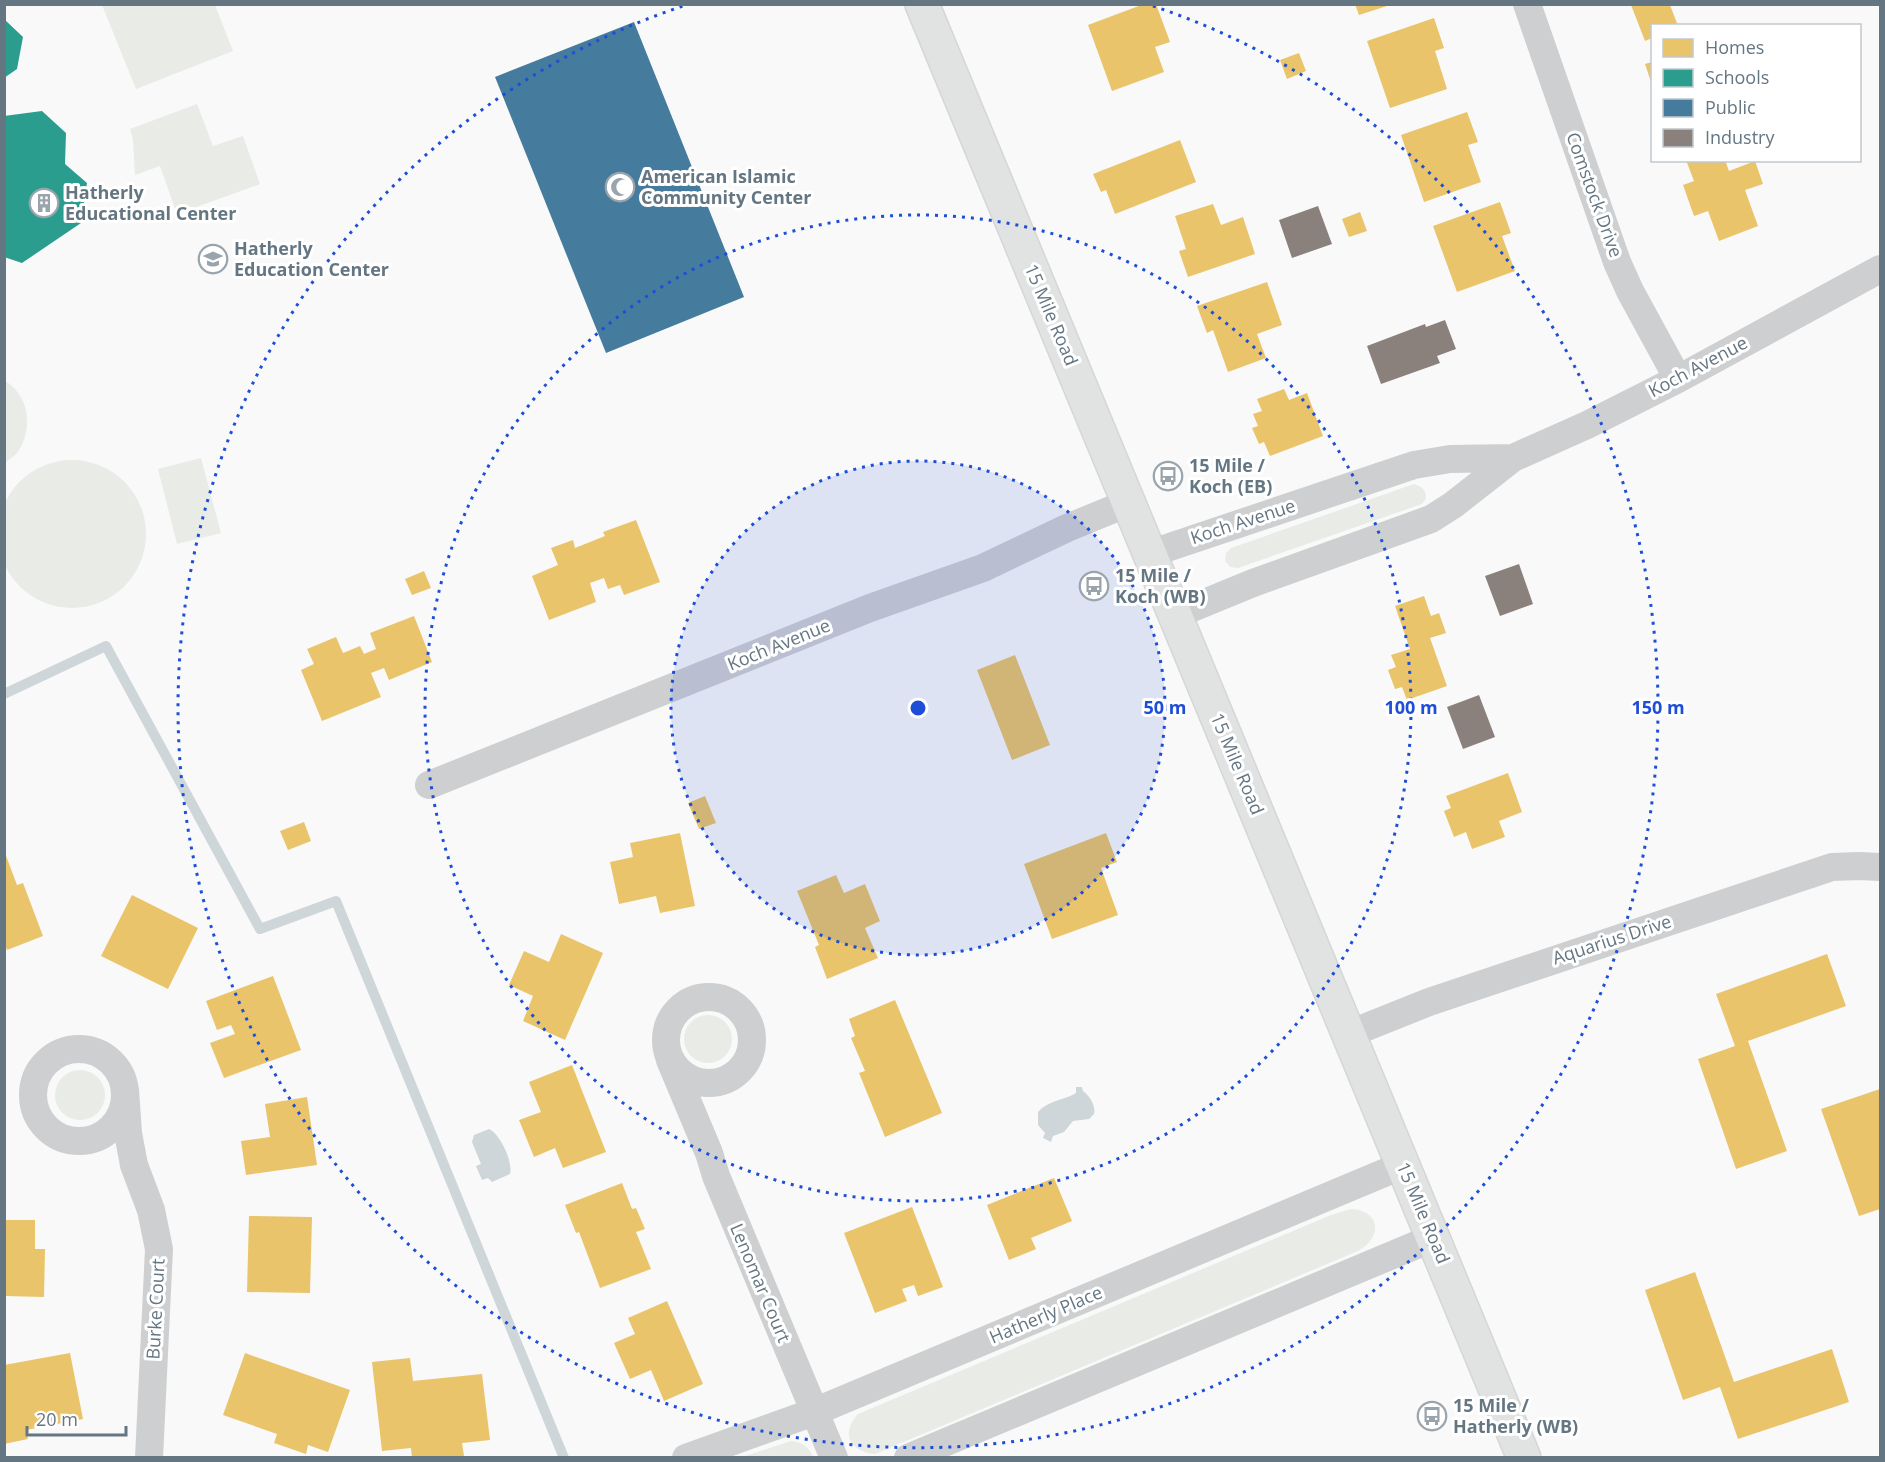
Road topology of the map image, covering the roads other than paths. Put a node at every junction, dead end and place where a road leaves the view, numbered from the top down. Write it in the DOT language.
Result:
graph roads {
  1 [pos="922,4"];
  2 [pos="1527,4"];
  3 [pos="1881,269"];
  4 [pos="1678,379"];
  5 [pos="1513,458"];
  6 [pos="1128,503"];
  7 [pos="1149,554"];
  8 [pos="1175,615"];
  9 [pos="429,785"];
  10 [pos="1881,867"];
  11 [pos="1349,1034"];
  12 [pos="670,1060"];
  13 [pos="732,1078"];
  14 [pos="125,1090"];
  15 [pos="81,1142"];
  16 [pos="709,1153"];
  17 [pos="134,1165"];
  18 [pos="1403,1166"];
  19 [pos="1433,1238"];
  20 [pos="814,1412"];
  21 [pos="149,1458"];
  22 [pos="686,1458"];
  23 [pos="834,1458"];
  24 [pos="908,1458"];
  25 [pos="1524,1458"];
  1 -- 6 [label="main road, 15 Mile Road"];
  2 -- 4 [label="street, Comstock Drive"];
  3 -- 4 [label="street, Koch Avenue"];
  4 -- 5 [label="street, Koch Avenue"];
  5 -- 7 [label="street, Koch Avenue"];
  5 -- 8 [label="street, Koch Avenue"];
  6 -- 7 [label="main road, 15 Mile Road"];
  6 -- 9 [label="street, Koch Avenue"];
  7 -- 8 [label="main road, 15 Mile Road"];
  8 -- 11 [label="main road, 15 Mile Road"];
  10 -- 11 [label="street, Aquarius Drive"];
  11 -- 18 [label="main road, 15 Mile Road"];
  12 -- 13 [label="street"];
  12 -- 13 [label="street, Lenomar Court"];
  12 -- 16 [label="street, Lenomar Court"];
  13 -- 16 [label="street, Lenomar Court"];
  14 -- 15 [label="street"];
  14 -- 15 [label="street, Burke Court"];
  14 -- 17 [label="street, Burke Court"];
  15 -- 17 [label="street, Burke Court"];
  16 -- 20 [label="street, Lenomar Court"];
  17 -- 21 [label="street, Burke Court"];
  18 -- 19 [label="main road, 15 Mile Road"];
  18 -- 20 [label="street, Hatherly Place"];
  19 -- 24 [label="street"];
  19 -- 25 [label="main road, 15 Mile Road"];
  20 -- 22 [label="street, Hatherly Place"];
  20 -- 23 [label="street, Lenomar Court"];
}
